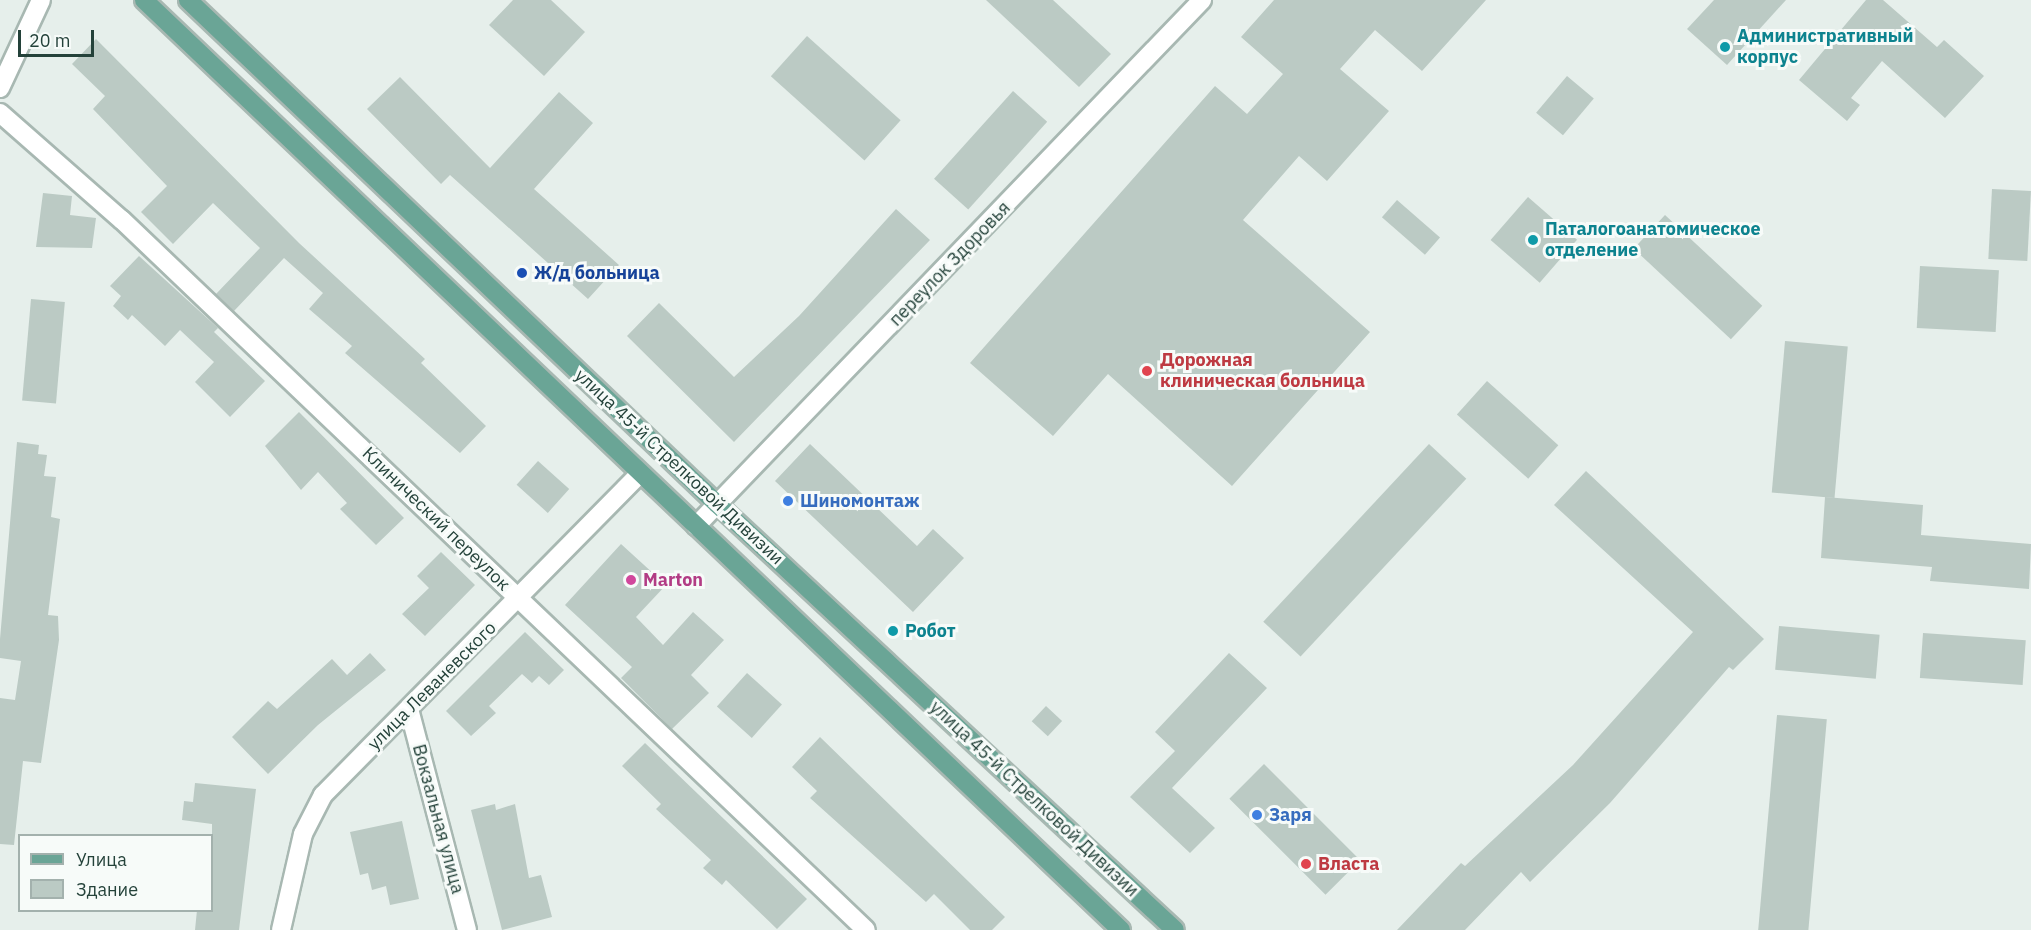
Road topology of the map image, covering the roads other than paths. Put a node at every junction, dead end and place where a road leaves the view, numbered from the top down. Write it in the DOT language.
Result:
graph roads {
  1 [pos="41,0"];
  2 [pos="144,0"];
  3 [pos="188,0"];
  4 [pos="1202,0"];
  5 [pos="0,88"];
  6 [pos="0,113"];
  7 [pos="640,474"];
  8 [pos="717,504"];
  9 [pos="696,526"];
  10 [pos="520,599"];
  11 [pos="409,709"];
  12 [pos="281,930"];
  13 [pos="467,930"];
  14 [pos="866,930"];
  15 [pos="1121,930"];
  16 [pos="1174,930"];
  1 -- 5 [label="street"];
  2 -- 7 [label="main road, улица 45-й Стрелковой Дивизии"];
  3 -- 8 [label="main road, улица 45-й Стрелковой Дивизии"];
  4 -- 8 [label="street, переулок Здоровья"];
  6 -- 10 [label="street, Клинический переулок"];
  7 -- 9 [label="main road, улица 45-й Стрелковой Дивизии"];
  7 -- 10 [label="street, улица Леваневского"];
  8 -- 9 [label="street, переулок Здоровья"];
  8 -- 16 [label="main road, улица 45-й Стрелковой Дивизии"];
  9 -- 15 [label="main road, улица 45-й Стрелковой Дивизии"];
  10 -- 11 [label="street, улица Леваневского"];
  10 -- 14 [label="street, Клинический переулок"];
  11 -- 12 [label="street, улица Леваневского"];
  11 -- 13 [label="street, Вокзальная улица"];
}
